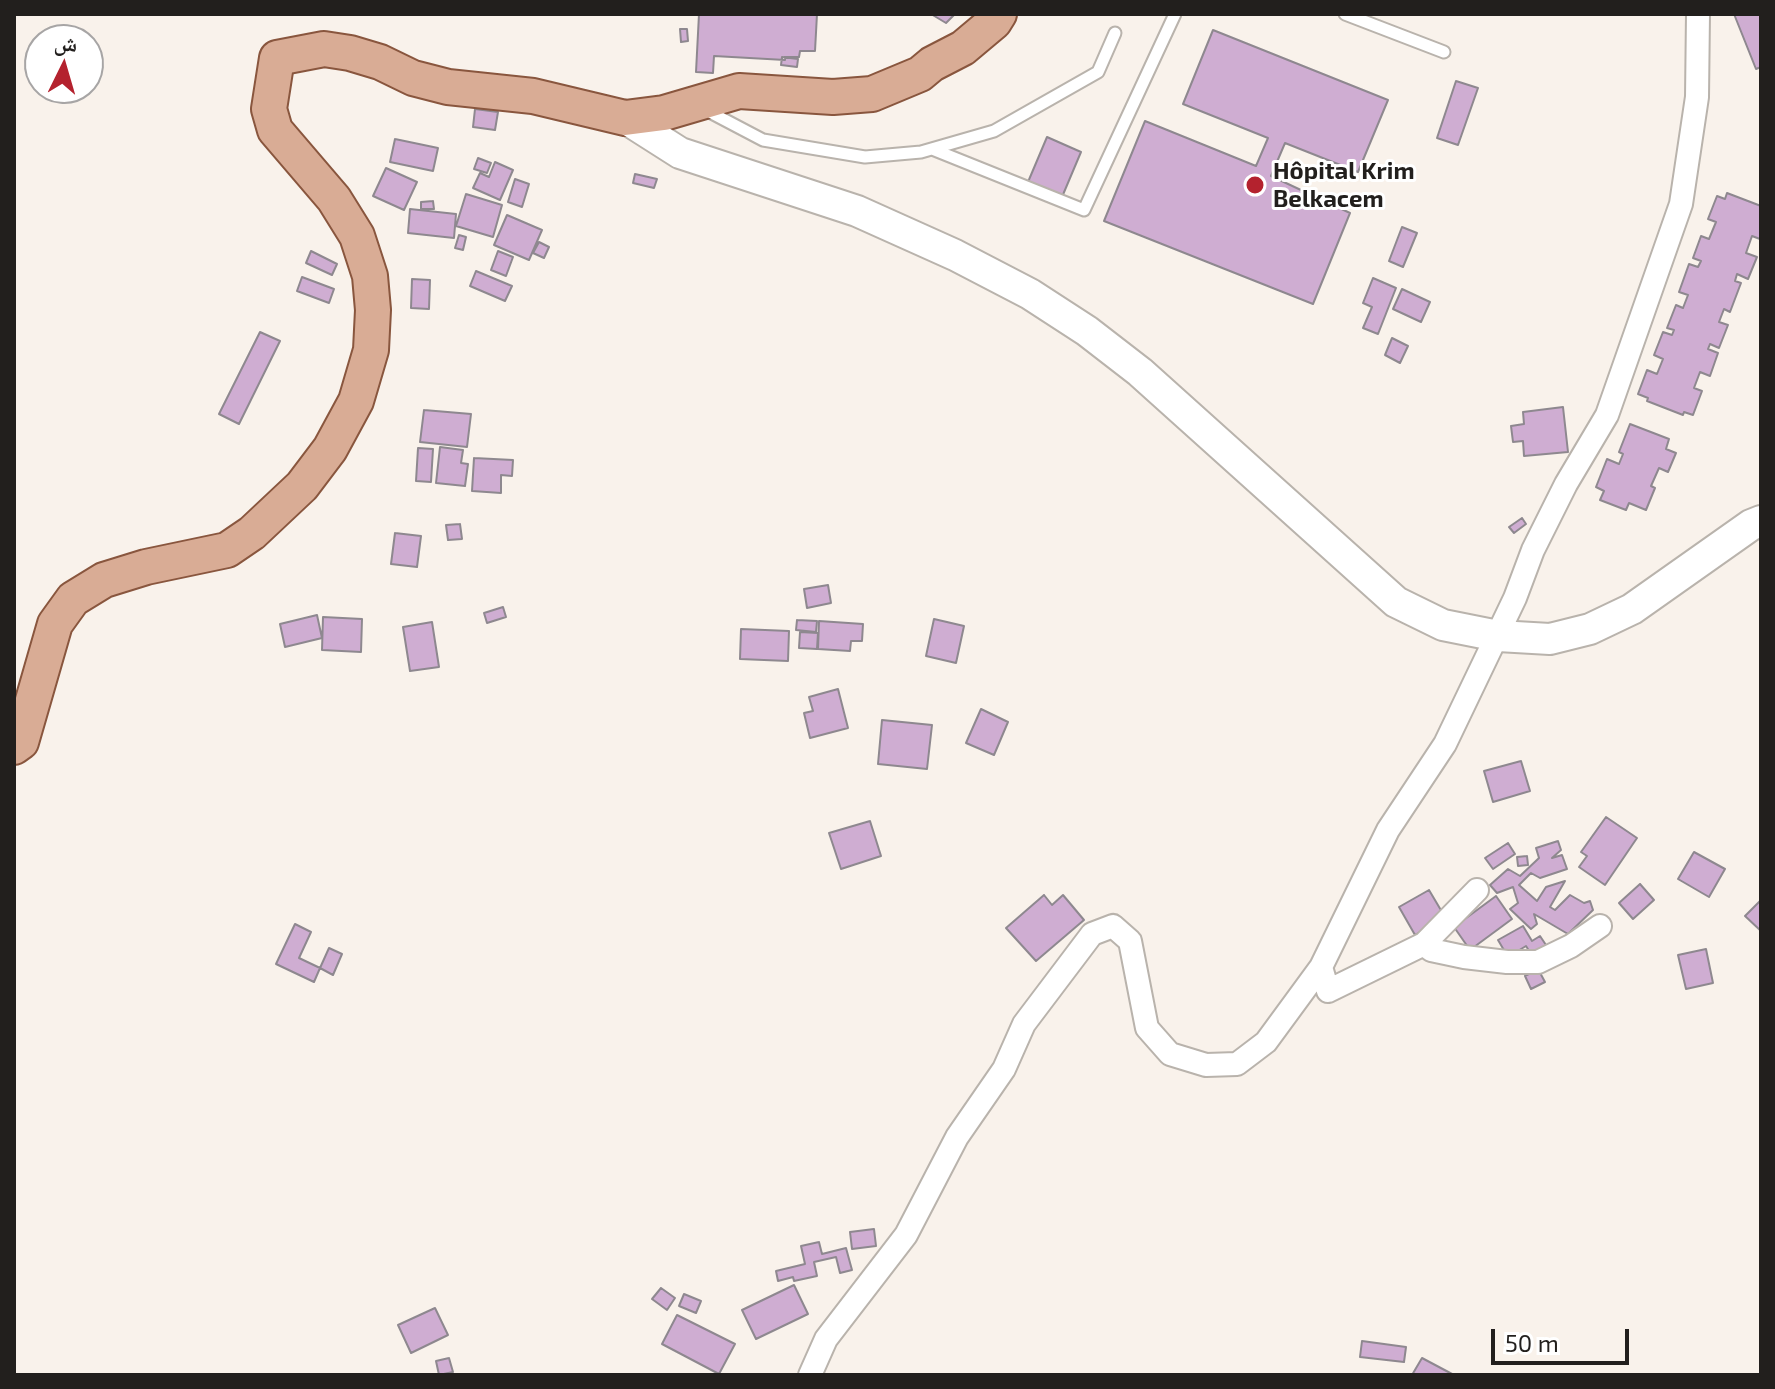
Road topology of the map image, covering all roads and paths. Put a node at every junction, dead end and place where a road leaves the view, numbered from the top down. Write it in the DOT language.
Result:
graph roads {
  1 [pos="999,14"];
  2 [pos="1175,14"];
  3 [pos="1345,14"];
  4 [pos="1698,14"];
  5 [pos="1115,33"];
  6 [pos="1444,52"];
  7 [pos="693,104"];
  8 [pos="625,118"];
  9 [pos="932,149"];
  10 [pos="1761,521"];
  11 [pos="1498,636"];
  12 [pos="14,747"];
  13 [pos="1477,890"];
  14 [pos="1600,926"];
  15 [pos="1424,944"];
  16 [pos="1321,967"];
  17 [pos="810,1375"];
  1 -- 7 [label="main road"];
  2 -- 9 [label="lane"];
  3 -- 6 [label="lane"];
  4 -- 11 [label="street"];
  5 -- 9 [label="lane"];
  7 -- 8 [label="main road"];
  7 -- 9 [label="lane"];
  8 -- 11 [label="street"];
  8 -- 12 [label="main road"];
  10 -- 11 [label="street"];
  11 -- 16 [label="street"];
  13 -- 15 [label="street"];
  14 -- 15 [label="street"];
  15 -- 16 [label="street"];
  16 -- 17 [label="street"];
}
